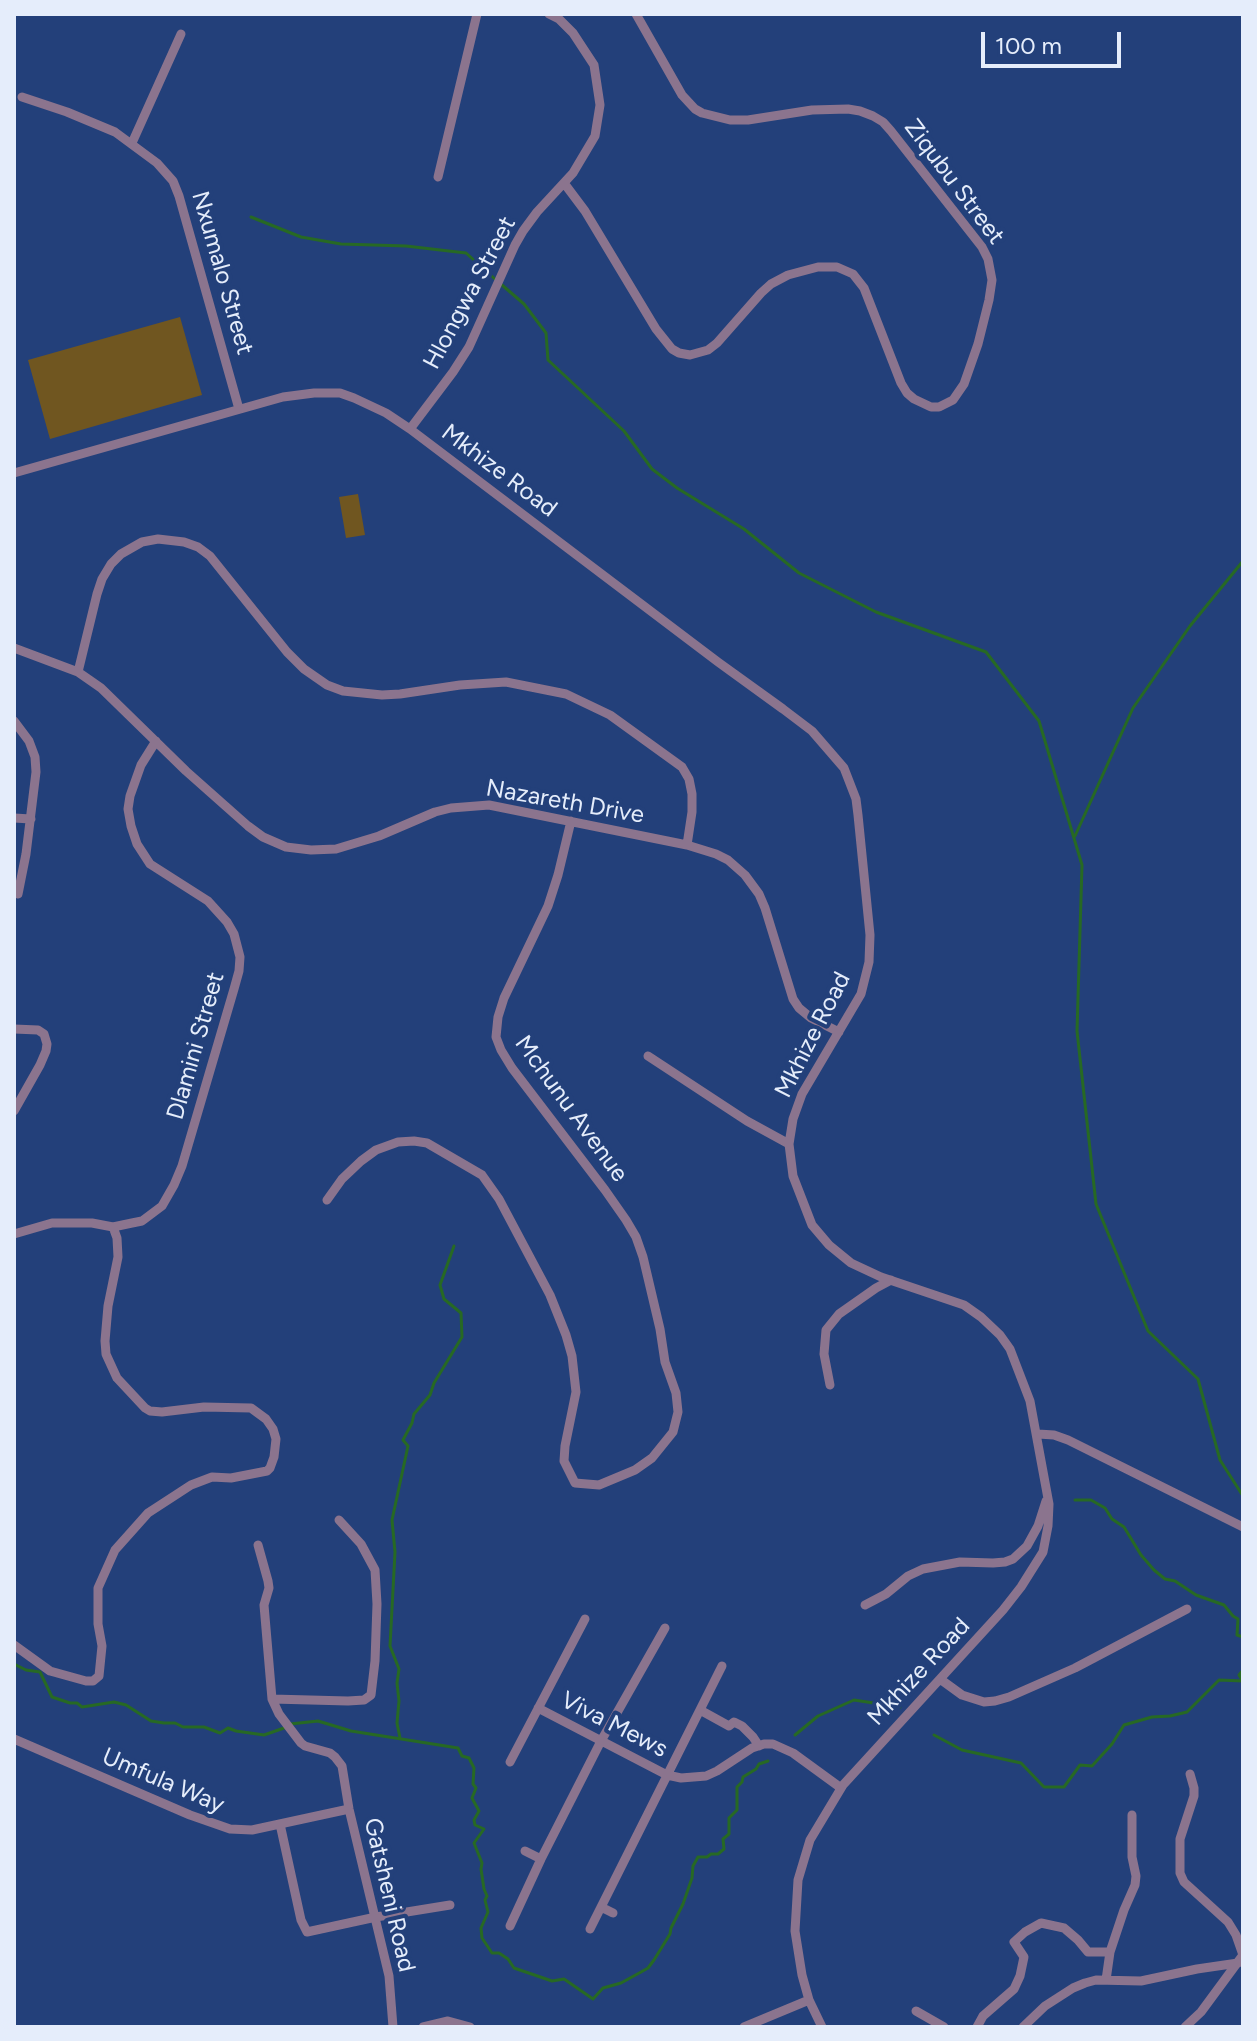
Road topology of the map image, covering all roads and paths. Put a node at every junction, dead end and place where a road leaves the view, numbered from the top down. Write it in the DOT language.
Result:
graph roads {
  1 [pos="477,14"];
  2 [pos="636,14"];
  3 [pos="557,16"];
  4 [pos="181,34"];
  5 [pos="22,97"];
  6 [pos="132,143"];
  7 [pos="438,177"];
  8 [pos="564,183"];
  9 [pos="239,409"];
  10 [pos="410,429"];
  11 [pos="14,473"];
  12 [pos="14,648"];
  13 [pos="78,672"];
  14 [pos="14,721"];
  15 [pos="156,741"];
  16 [pos="14,818"];
  17 [pos="31,819"];
  18 [pos="571,821"];
  19 [pos="687,845"];
  20 [pos="18,894"];
  21 [pos="14,1029"];
  22 [pos="839,1032"];
  23 [pos="648,1056"];
  24 [pos="14,1111"];
  25 [pos="789,1144"];
  26 [pos="327,1200"];
  27 [pos="113,1227"];
  28 [pos="14,1234"];
  29 [pos="891,1280"];
  30 [pos="830,1385"];
  31 [pos="1038,1434"];
  32 [pos="1048,1496"];
  33 [pos="339,1520"];
  34 [pos="1243,1527"];
  35 [pos="258,1545"];
  36 [pos="865,1605"];
  37 [pos="1187,1609"];
  38 [pos="585,1619"];
  39 [pos="665,1628"];
  40 [pos="14,1645"];
  41 [pos="722,1666"];
  42 [pos="940,1679"];
  43 [pos="272,1699"];
  44 [pos="538,1708"];
  45 [pos="700,1710"];
  46 [pos="14,1739"];
  47 [pos="601,1741"];
  48 [pos="759,1746"];
  49 [pos="510,1762"];
  50 [pos="1190,1774"];
  51 [pos="667,1775"];
  52 [pos="841,1788"];
  53 [pos="349,1809"];
  54 [pos="1132,1815"];
  55 [pos="280,1824"];
  56 [pos="525,1851"];
  57 [pos="541,1859"];
  58 [pos="450,1905"];
  59 [pos="601,1907"];
  60 [pos="613,1913"];
  61 [pos="376,1917"];
  62 [pos="510,1926"];
  63 [pos="590,1929"];
  64 [pos="1110,1952"];
  65 [pos="1238,1967"];
  66 [pos="1106,1980"];
  67 [pos="809,2000"];
  68 [pos="916,2011"];
  69 [pos="393,2027"];
  70 [pos="423,2027"];
  71 [pos="470,2027"];
  72 [pos="744,2027"];
  73 [pos="822,2027"];
  74 [pos="944,2027"];
  75 [pos="977,2027"];
  76 [pos="1023,2027"];
  77 [pos="1185,2027"];
  1 -- 7 [label="street"];
  2 -- 8 [label="street, Ziqubu Street"];
  3 -- 8 [label="street, Hlongwa Street"];
  4 -- 6 [label="street"];
  5 -- 6 [label="street, Nxumalo Street"];
  6 -- 9 [label="street, Nxumalo Street"];
  8 -- 10 [label="street, Hlongwa Street"];
  9 -- 10 [label="street, Mkhize Road"];
  9 -- 11 [label="street, Mkhize Road"];
  10 -- 22 [label="street, Mkhize Road"];
  12 -- 13 [label="street, Nazareth Drive"];
  13 -- 15 [label="street, Nazareth Drive"];
  13 -- 19 [label="street"];
  14 -- 17 [label="street"];
  15 -- 18 [label="street, Nazareth Drive"];
  15 -- 27 [label="street, Dlamini Street"];
  16 -- 17 [label="street"];
  17 -- 20 [label="street"];
  18 -- 19 [label="street, Nazareth Drive"];
  18 -- 26 [label="street, Mchunu Avenue"];
  19 -- 22 [label="street, Nazareth Drive"];
  21 -- 24 [label="street"];
  22 -- 25 [label="street, Mkhize Road"];
  23 -- 25 [label="street"];
  25 -- 29 [label="street, Mkhize Road"];
  27 -- 28 [label="street, Dlamini Street"];
  27 -- 40 [label="street"];
  29 -- 30 [label="street"];
  29 -- 31 [label="street, Mkhize Road"];
  31 -- 32 [label="street, Mkhize Road"];
  31 -- 34 [label="street"];
  32 -- 36 [label="street"];
  32 -- 42 [label="street, Mkhize Road"];
  33 -- 43 [label="street"];
  35 -- 43 [label="street"];
  37 -- 42 [label="street"];
  38 -- 44 [label="street, Viva Mews"];
  39 -- 47 [label="street"];
  41 -- 45 [label="street"];
  42 -- 52 [label="street, Mkhize Road"];
  43 -- 53 [label="street, Gatsheni Road"];
  44 -- 47 [label="street, Viva Mews"];
  44 -- 49 [label="street, Viva Mews"];
  45 -- 48 [label="street"];
  45 -- 51 [label="street"];
  46 -- 55 [label="street, Umfula Way"];
  47 -- 51 [label="street, Viva Mews"];
  47 -- 57 [label="street"];
  48 -- 51 [label="street, Viva Mews"];
  48 -- 52 [label="street"];
  50 -- 65 [label="street"];
  51 -- 59 [label="street"];
  52 -- 67 [label="street, Mkhize Road"];
  53 -- 55 [label="street, Umfula Way"];
  53 -- 61 [label="street, Gatsheni Road"];
  54 -- 64 [label="street"];
  55 -- 61 [label="street"];
  56 -- 57 [label="street"];
  57 -- 62 [label="street"];
  58 -- 61 [label="street"];
  59 -- 60 [label="street"];
  59 -- 63 [label="street"];
  61 -- 69 [label="street, Gatsheni Road"];
  64 -- 66 [label="street"];
  64 -- 75 [label="street"];
  65 -- 66 [label="street"];
  65 -- 77 [label="street"];
  66 -- 76 [label="street"];
  67 -- 72 [label="street"];
  67 -- 73 [label="street, Mkhize Road"];
  68 -- 74 [label="street"];
  70 -- 71 [label="street"];
}
